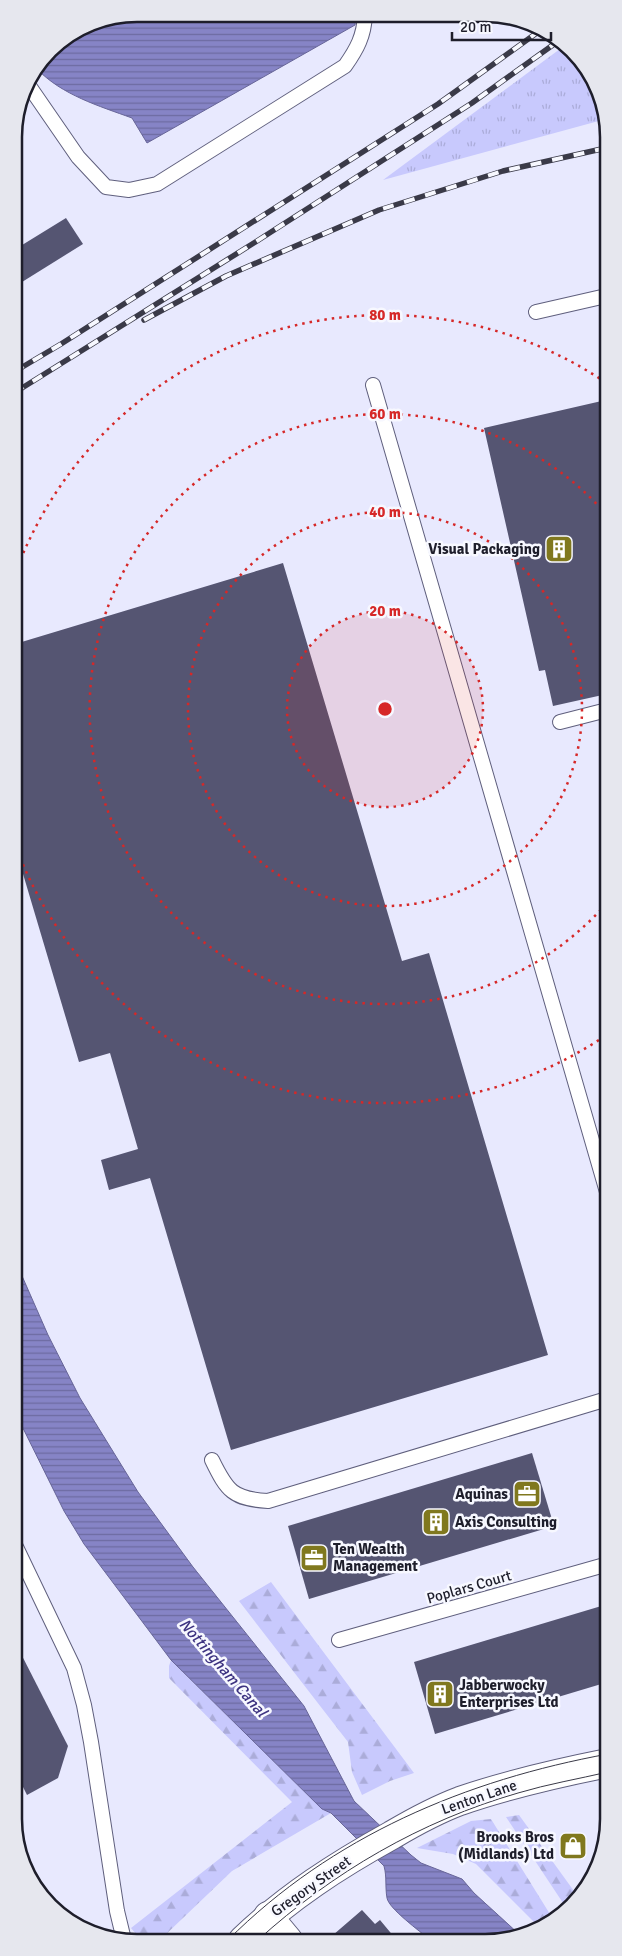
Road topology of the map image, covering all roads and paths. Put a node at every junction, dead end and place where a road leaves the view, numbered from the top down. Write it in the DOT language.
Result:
graph roads {
  1 [pos="364,22"];
  2 [pos="33,91"];
  3 [pos="600,297"];
  4 [pos="536,312"];
  5 [pos="373,385"];
  6 [pos="600,712"];
  7 [pos="560,722"];
  8 [pos="599,1166"];
  9 [pos="599,1402"];
  10 [pos="212,1460"];
  11 [pos="22,1560"];
  12 [pos="599,1566"];
  13 [pos="339,1640"];
  14 [pos="599,1765"];
  15 [pos="359,1853"];
  16 [pos="268,1916"];
  17 [pos="122,1932"];
  18 [pos="249,1934"];
  19 [pos="283,1934"];
  1 -- 2 [label="lane"];
  3 -- 4 [label="lane"];
  5 -- 8 [label="lane"];
  6 -- 7 [label="lane"];
  9 -- 10 [label="lane"];
  11 -- 17 [label="lane"];
  12 -- 13 [label="lane, Poplars Court"];
  14 -- 15 [label="street, Lenton Lane"];
  15 -- 16 [label="street, Gregory Street"];
  16 -- 18 [label="street, Gregory Street"];
  16 -- 19 [label="street"];
}
